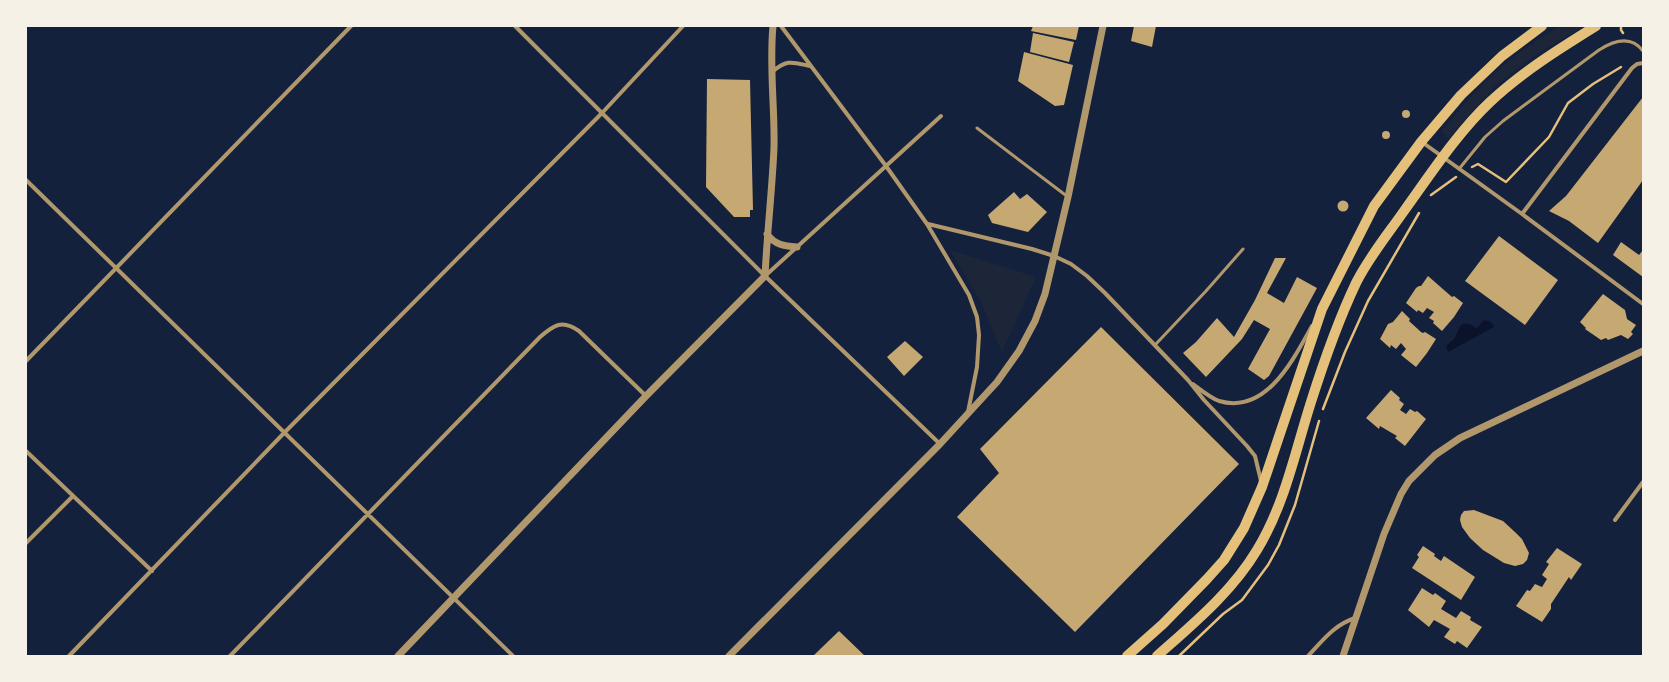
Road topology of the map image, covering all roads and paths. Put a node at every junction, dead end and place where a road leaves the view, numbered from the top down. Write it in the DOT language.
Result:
graph roads {
  1 [pos="351,26"];
  2 [pos="515,26"];
  3 [pos="683,26"];
  4 [pos="773,26"];
  5 [pos="781,26"];
  6 [pos="1103,26"];
  7 [pos="1542,26"];
  8 [pos="1596,26"];
  9 [pos="1643,51"];
  10 [pos="1643,63"];
  11 [pos="1624,64"];
  12 [pos="810,67"];
  13 [pos="771,72"];
  14 [pos="602,113"];
  15 [pos="941,116"];
  16 [pos="977,128"];
  17 [pos="1421,142"];
  18 [pos="1443,157"];
  19 [pos="886,166"];
  20 [pos="1459,169"];
  21 [pos="1464,172"];
  22 [pos="26,180"];
  23 [pos="1420,188"];
  24 [pos="1068,197"];
  25 [pos="1421,209"];
  26 [pos="1522,214"];
  27 [pos="927,224"];
  28 [pos="767,234"];
  29 [pos="797,247"];
  30 [pos="1243,249"];
  31 [pos="1054,256"];
  32 [pos="116,269"];
  33 [pos="765,276"];
  34 [pos="1643,304"];
  35 [pos="1322,309"];
  36 [pos="1155,345"];
  37 [pos="1641,354"];
  38 [pos="26,361"];
  39 [pos="1188,380"];
  40 [pos="646,396"];
  41 [pos="1321,412"];
  42 [pos="968,415"];
  43 [pos="284,433"];
  44 [pos="940,444"];
  45 [pos="26,451"];
  46 [pos="1643,482"];
  47 [pos="1262,487"];
  48 [pos="73,496"];
  49 [pos="368,514"];
  50 [pos="1615,520"];
  51 [pos="26,543"];
  52 [pos="152,571"];
  53 [pos="454,599"];
  54 [pos="1355,618"];
  55 [pos="1215,622"];
  56 [pos="69,656"];
  57 [pos="230,656"];
  58 [pos="398,656"];
  59 [pos="513,656"];
  60 [pos="729,656"];
  61 [pos="1127,656"];
  62 [pos="1157,656"];
  63 [pos="1179,656"];
  64 [pos="1308,656"];
  65 [pos="1343,656"];
  1 -- 32 [label="street"];
  2 -- 14 [label="street"];
  3 -- 14 [label="street"];
  4 -- 13 [label="street"];
  5 -- 12 [label="street"];
  6 -- 24 [label="street"];
  7 -- 17 [label="main road"];
  8 -- 18 [label="main road"];
  9 -- 20 [label="lane"];
  10 -- 26 [label="street"];
  11 -- 21 [label="path"];
  12 -- 13 [label="street"];
  12 -- 19 [label="street"];
  13 -- 28 [label="street"];
  14 -- 33 [label="street"];
  14 -- 43 [label="street"];
  15 -- 19 [label="street"];
  16 -- 24 [label="lane"];
  17 -- 18 [label="street"];
  17 -- 35 [label="main road"];
  18 -- 20 [label="street"];
  18 -- 23 [label="main road"];
  19 -- 27 [label="street"];
  19 -- 29 [label="street"];
  20 -- 21 [label="street"];
  21 -- 23 [label="path"];
  21 -- 26 [label="street"];
  22 -- 32 [label="street"];
  23 -- 62 [label="main road"];
  24 -- 31 [label="street"];
  25 -- 41 [label="path"];
  26 -- 34 [label="street"];
  27 -- 31 [label="street"];
  27 -- 42 [label="street"];
  28 -- 29 [label="street"];
  28 -- 33 [label="street"];
  29 -- 33 [label="street"];
  30 -- 36 [label="lane"];
  31 -- 36 [label="street"];
  31 -- 42 [label="street"];
  32 -- 38 [label="street"];
  32 -- 43 [label="street"];
  33 -- 40 [label="street"];
  33 -- 44 [label="street"];
  35 -- 39 [label="street"];
  35 -- 47 [label="main road"];
  36 -- 39 [label="street"];
  37 -- 54 [label="street"];
  39 -- 47 [label="street"];
  40 -- 49 [label="street"];
  40 -- 53 [label="street"];
  42 -- 44 [label="street"];
  43 -- 49 [label="street"];
  43 -- 52 [label="street"];
  44 -- 60 [label="street"];
  45 -- 48 [label="street"];
  46 -- 50 [label="street"];
  47 -- 61 [label="main road"];
  48 -- 51 [label="street"];
  48 -- 52 [label="street"];
  49 -- 53 [label="street"];
  49 -- 57 [label="street"];
  52 -- 56 [label="street"];
  53 -- 58 [label="street"];
  53 -- 59 [label="street"];
  54 -- 64 [label="street"];
  54 -- 65 [label="street"];
  55 -- 63 [label="path"];
}
